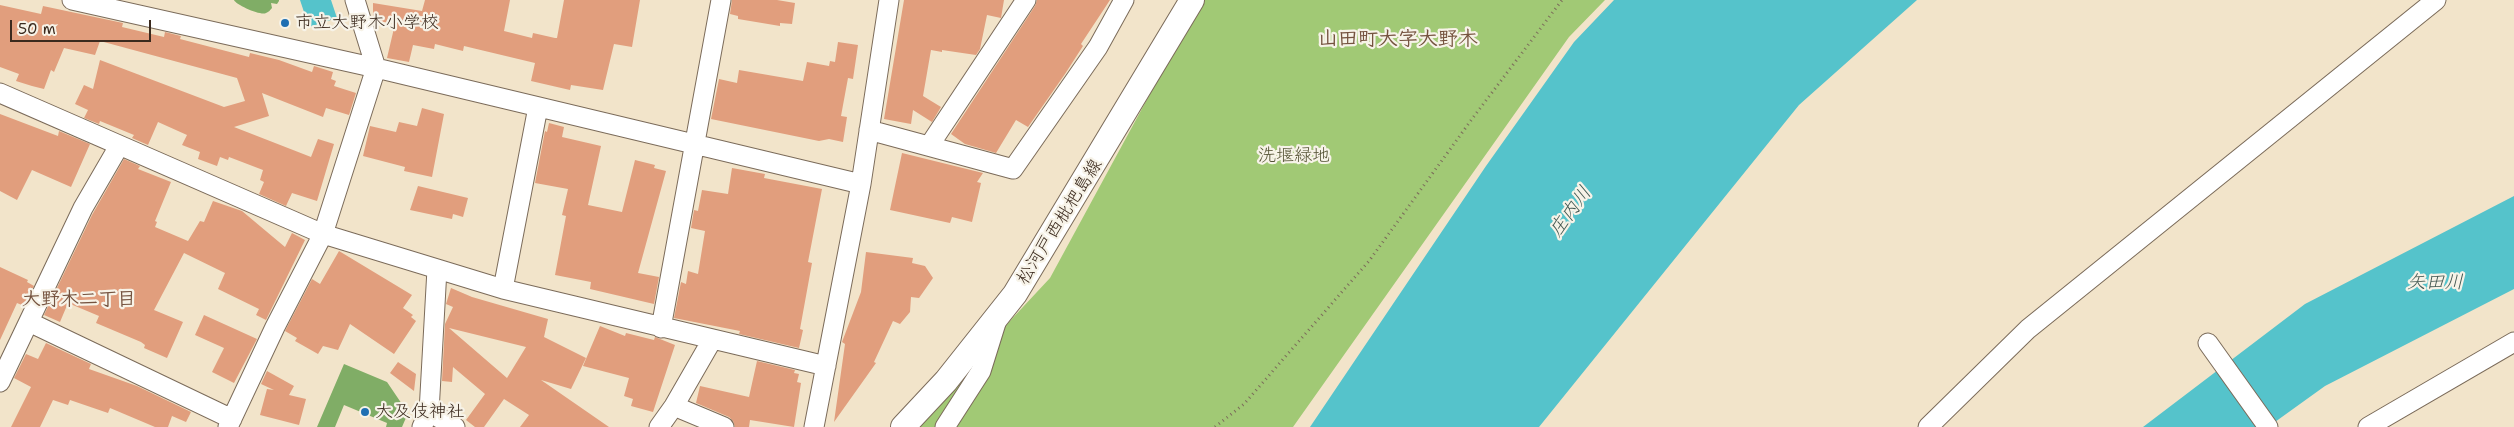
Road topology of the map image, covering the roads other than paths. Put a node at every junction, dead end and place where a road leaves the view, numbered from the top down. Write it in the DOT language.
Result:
graph roads {
  1 [pos="72,0"];
  2 [pos="355,0"];
  3 [pos="721,0"];
  4 [pos="889,0"];
  5 [pos="1026,0"];
  6 [pos="1124,0"];
  7 [pos="1192,0"];
  8 [pos="2436,0"];
  9 [pos="376,68"];
  10 [pos="0,93"];
  11 [pos="538,107"];
  12 [pos="869,130"];
  13 [pos="696,144"];
  14 [pos="119,146"];
  15 [pos="929,146"];
  16 [pos="861,184"];
  17 [pos="323,234"];
  18 [pos="438,269"];
  19 [pos="502,289"];
  20 [pos="999,315"];
  21 [pos="28,322"];
  22 [pos="661,328"];
  23 [pos="712,340"];
  24 [pos="2514,342"];
  25 [pos="2208,343"];
  26 [pos="826,366"];
  27 [pos="0,382"];
  28 [pos="674,406"];
  29 [pos="426,420"];
  30 [pos="230,423"];
  31 [pos="456,427"];
  32 [pos="659,427"];
  33 [pos="724,427"];
  34 [pos="814,427"];
  35 [pos="903,427"];
  36 [pos="945,427"];
  37 [pos="1928,427"];
  38 [pos="2268,427"];
  39 [pos="2368,427"];
  1 -- 9 [label="street"];
  2 -- 9 [label="street"];
  3 -- 13 [label="street"];
  4 -- 12 [label="street"];
  5 -- 15 [label="street"];
  6 -- 15 [label="street"];
  7 -- 20 [label="main road, 松河戸西枇杷島線"];
  8 -- 37 [label="street"];
  9 -- 11 [label="street"];
  9 -- 17 [label="street"];
  10 -- 14 [label="street"];
  11 -- 13 [label="street"];
  11 -- 19 [label="street"];
  12 -- 15 [label="street"];
  12 -- 16 [label="street"];
  13 -- 16 [label="street"];
  13 -- 22 [label="street"];
  14 -- 17 [label="street"];
  14 -- 21 [label="street"];
  16 -- 26 [label="street"];
  17 -- 18 [label="street"];
  17 -- 30 [label="street"];
  18 -- 19 [label="street"];
  18 -- 29 [label="street"];
  19 -- 22 [label="street"];
  20 -- 35 [label="main road, 松河戸西枇杷島線"];
  20 -- 36 [label="street"];
  21 -- 27 [label="street"];
  21 -- 30 [label="street"];
  22 -- 23 [label="street"];
  23 -- 26 [label="street"];
  23 -- 28 [label="street"];
  24 -- 39 [label="street"];
  25 -- 38 [label="street"];
  26 -- 34 [label="street"];
  28 -- 32 [label="street"];
  28 -- 33 [label="street"];
  29 -- 31 [label="street"];
}
